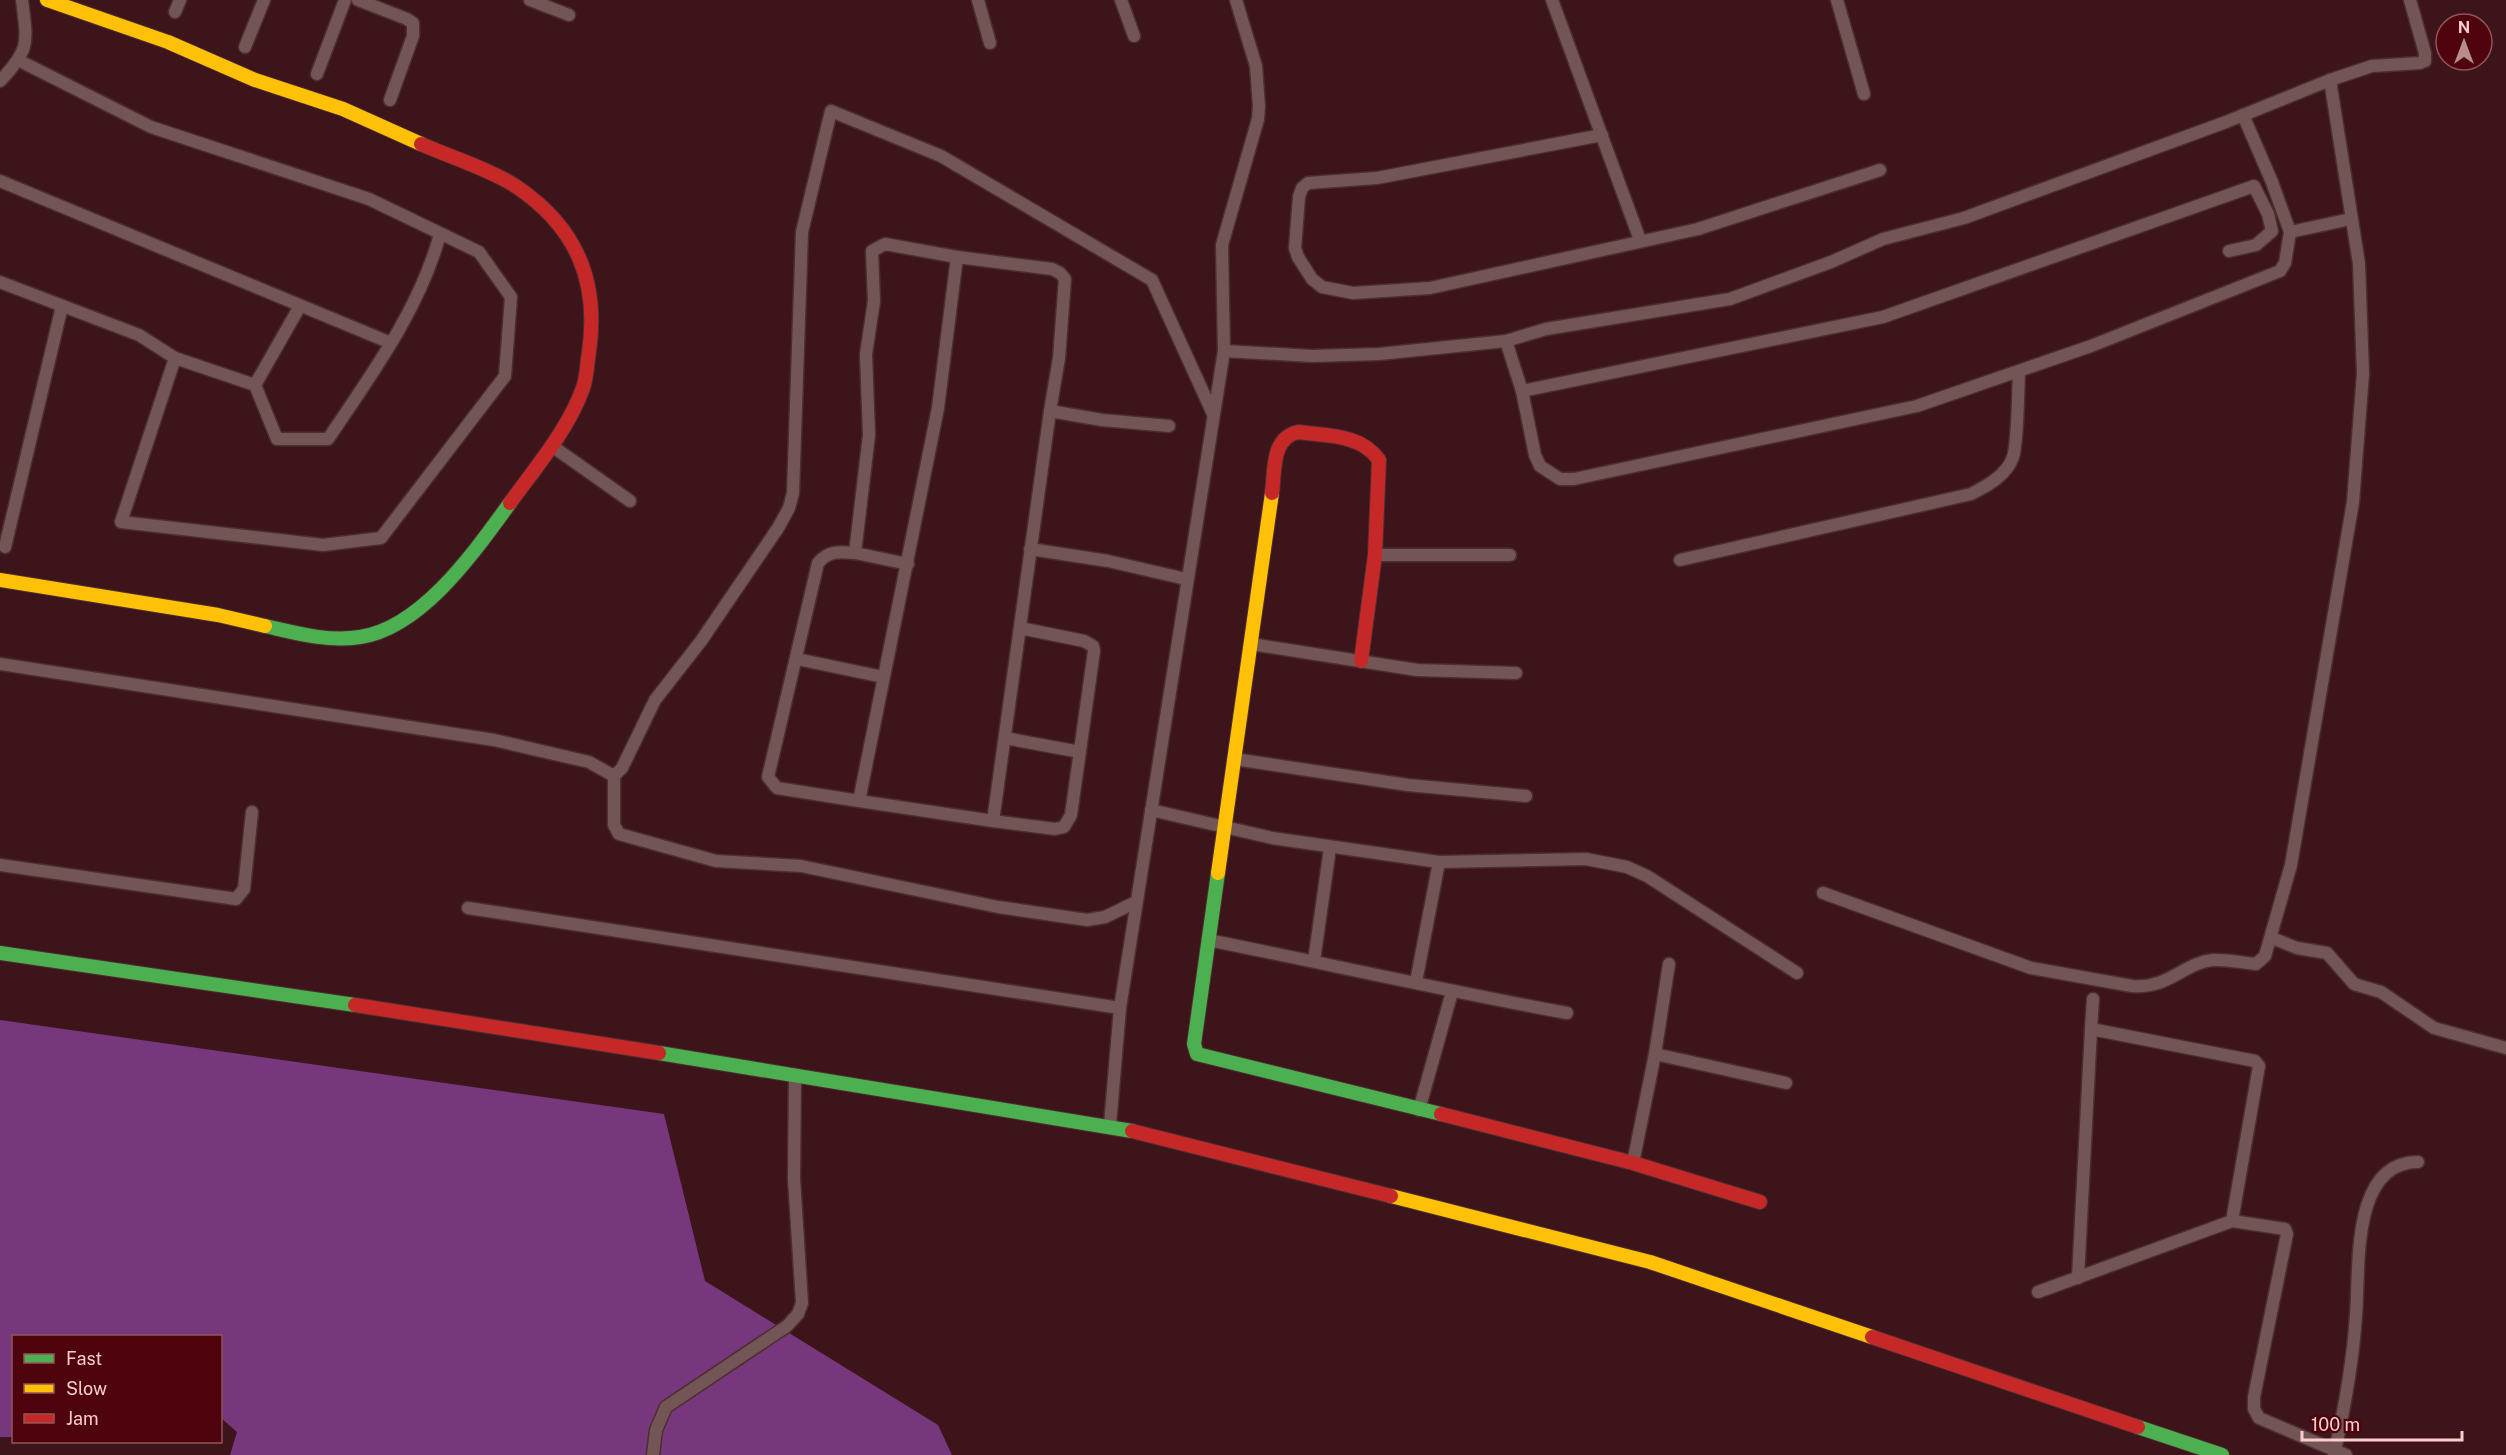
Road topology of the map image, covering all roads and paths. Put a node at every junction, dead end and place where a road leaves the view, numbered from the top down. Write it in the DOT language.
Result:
graph roads {
  1 [pos="22,0"];
  2 [pos="47,0"];
  3 [pos="264,0"];
  4 [pos="345,0"];
  5 [pos="358,0"];
  6 [pos="530,0"];
  7 [pos="978,0"];
  8 [pos="1121,0"];
  9 [pos="1236,0"];
  10 [pos="1837,0"];
  11 [pos="2410,0"];
  12 [pos="1555,1"];
  13 [pos="569,15"];
  14 [pos="1134,36"];
  15 [pos="990,43"];
  16 [pos="245,47"];
  17 [pos="20,61"];
  18 [pos="317,74"];
  19 [pos="2330,80"];
  20 [pos="0,81"];
  21 [pos="1864,94"];
  22 [pos="390,100"];
  23 [pos="2243,115"];
  24 [pos="1602,135"];
  25 [pos="1880,170"];
  26 [pos="0,181"];
  27 [pos="2351,219"];
  28 [pos="2290,232"];
  29 [pos="440,234"];
  30 [pos="1640,240"];
  31 [pos="2229,251"];
  32 [pos="957,257"];
  33 [pos="0,282"];
  34 [pos="62,306"];
  35 [pos="300,306"];
  36 [pos="1506,341"];
  37 [pos="391,343"];
  38 [pos="1224,351"];
  39 [pos="175,357"];
  40 [pos="2019,371"];
  41 [pos="255,385"];
  42 [pos="1522,391"];
  43 [pos="1050,411"];
  44 [pos="1214,414"];
  45 [pos="1169,426"];
  46 [pos="552,446"];
  47 [pos="630,501"];
  48 [pos="5,547"];
  49 [pos="1030,549"];
  50 [pos="855,553"];
  51 [pos="1375,555"];
  52 [pos="1510,555"];
  53 [pos="1680,560"];
  54 [pos="908,564"];
  55 [pos="1186,579"];
  56 [pos="0,580"];
  57 [pos="1020,628"];
  58 [pos="1251,644"];
  59 [pos="797,659"];
  60 [pos="1361,661"];
  61 [pos="0,664"];
  62 [pos="1516,673"];
  63 [pos="883,677"];
  64 [pos="1005,738"];
  65 [pos="1080,752"];
  66 [pos="1234,759"];
  67 [pos="614,776"];
  68 [pos="1526,796"];
  69 [pos="859,801"];
  70 [pos="1151,810"];
  71 [pos="252,812"];
  72 [pos="993,821"];
  73 [pos="1224,828"];
  74 [pos="1330,848"];
  75 [pos="1439,862"];
  76 [pos="0,865"];
  77 [pos="1823,893"];
  78 [pos="1136,902"];
  79 [pos="468,908"];
  80 [pos="2272,938"];
  81 [pos="1208,940"];
  82 [pos="0,953"];
  83 [pos="1314,961"];
  84 [pos="1669,964"];
  85 [pos="1797,973"];
  86 [pos="1416,982"];
  87 [pos="1452,992"];
  88 [pos="2093,999"];
  89 [pos="1120,1008"];
  90 [pos="1567,1012"];
  91 [pos="2091,1029"];
  92 [pos="2506,1048"];
  93 [pos="1655,1054"];
  94 [pos="795,1076"];
  95 [pos="1786,1083"];
  96 [pos="1419,1110"];
  97 [pos="1110,1125"];
  98 [pos="2418,1162"];
  99 [pos="1633,1163"];
  100 [pos="1760,1202"];
  101 [pos="2232,1221"];
  102 [pos="2078,1278"];
  103 [pos="2038,1292"];
  104 [pos="2338,1454"];
  105 [pos="653,1455"];
  106 [pos="2222,1455"];
  1 -- 17 [label="street"];
  2 -- 46 [label="street"];
  3 -- 16 [label="street"];
  4 -- 18 [label="street"];
  5 -- 22 [label="street"];
  6 -- 13 [label="street"];
  7 -- 15 [label="street"];
  8 -- 14 [label="street"];
  9 -- 38 [label="street"];
  10 -- 21 [label="street"];
  11 -- 19 [label="street"];
  12 -- 24 [label="street"];
  17 -- 20 [label="street"];
  17 -- 29 [label="street"];
  19 -- 23 [label="street"];
  19 -- 27 [label="street"];
  23 -- 28 [label="street"];
  23 -- 36 [label="street"];
  24 -- 30 [label="street"];
  24 -- 30 [label="street"];
  25 -- 30 [label="street"];
  26 -- 35 [label="street"];
  27 -- 28 [label="street"];
  27 -- 80 [label="street"];
  28 -- 40 [label="street"];
  29 -- 37 [label="street"];
  29 -- 39 [label="street"];
  31 -- 42 [label="street"];
  32 -- 43 [label="street"];
  32 -- 50 [label="street"];
  32 -- 54 [label="street"];
  33 -- 34 [label="street"];
  34 -- 39 [label="street"];
  34 -- 48 [label="street"];
  35 -- 37 [label="street"];
  35 -- 41 [label="street"];
  36 -- 38 [label="street"];
  36 -- 42 [label="street"];
  37 -- 41 [label="street"];
  38 -- 44 [label="street"];
  39 -- 41 [label="street"];
  40 -- 42 [label="street"];
  40 -- 53 [label="street"];
  43 -- 45 [label="street"];
  43 -- 49 [label="street"];
  44 -- 55 [label="street"];
  44 -- 67 [label="street"];
  46 -- 47 [label="street"];
  46 -- 56 [label="street"];
  49 -- 55 [label="street"];
  49 -- 57 [label="street"];
  50 -- 54 [label="street"];
  50 -- 59 [label="street"];
  51 -- 52 [label="street"];
  51 -- 58 [label="street"];
  51 -- 60 [label="street"];
  54 -- 63 [label="street"];
  55 -- 70 [label="street"];
  57 -- 64 [label="street"];
  57 -- 65 [label="street"];
  58 -- 60 [label="street"];
  58 -- 66 [label="street"];
  59 -- 63 [label="street"];
  59 -- 69 [label="street"];
  60 -- 62 [label="street"];
  61 -- 67 [label="street"];
  63 -- 69 [label="street"];
  64 -- 65 [label="street"];
  64 -- 72 [label="street"];
  65 -- 72 [label="street"];
  66 -- 68 [label="street"];
  66 -- 73 [label="street"];
  67 -- 78 [label="street"];
  69 -- 72 [label="street"];
  70 -- 73 [label="street"];
  70 -- 78 [label="street"];
  71 -- 76 [label="street"];
  73 -- 74 [label="street"];
  73 -- 81 [label="street"];
  74 -- 75 [label="street"];
  74 -- 83 [label="street"];
  75 -- 85 [label="street"];
  75 -- 86 [label="street"];
  77 -- 80 [label="street"];
  78 -- 89 [label="street"];
  79 -- 89 [label="street"];
  80 -- 92 [label="street"];
  81 -- 83 [label="street"];
  81 -- 96 [label="street"];
  82 -- 94 [label="street"];
  83 -- 86 [label="street"];
  84 -- 93 [label="street"];
  86 -- 87 [label="street"];
  87 -- 90 [label="street"];
  87 -- 96 [label="street"];
  88 -- 91 [label="street"];
  89 -- 97 [label="street"];
  91 -- 101 [label="street"];
  91 -- 102 [label="street"];
  93 -- 95 [label="street"];
  93 -- 99 [label="street"];
  94 -- 97 [label="street"];
  94 -- 105 [label="street"];
  96 -- 99 [label="street"];
  97 -- 106 [label="street"];
  98 -- 104 [label="street"];
  99 -- 100 [label="street"];
  101 -- 102 [label="street"];
  101 -- 104 [label="street"];
  102 -- 103 [label="street"];
}
